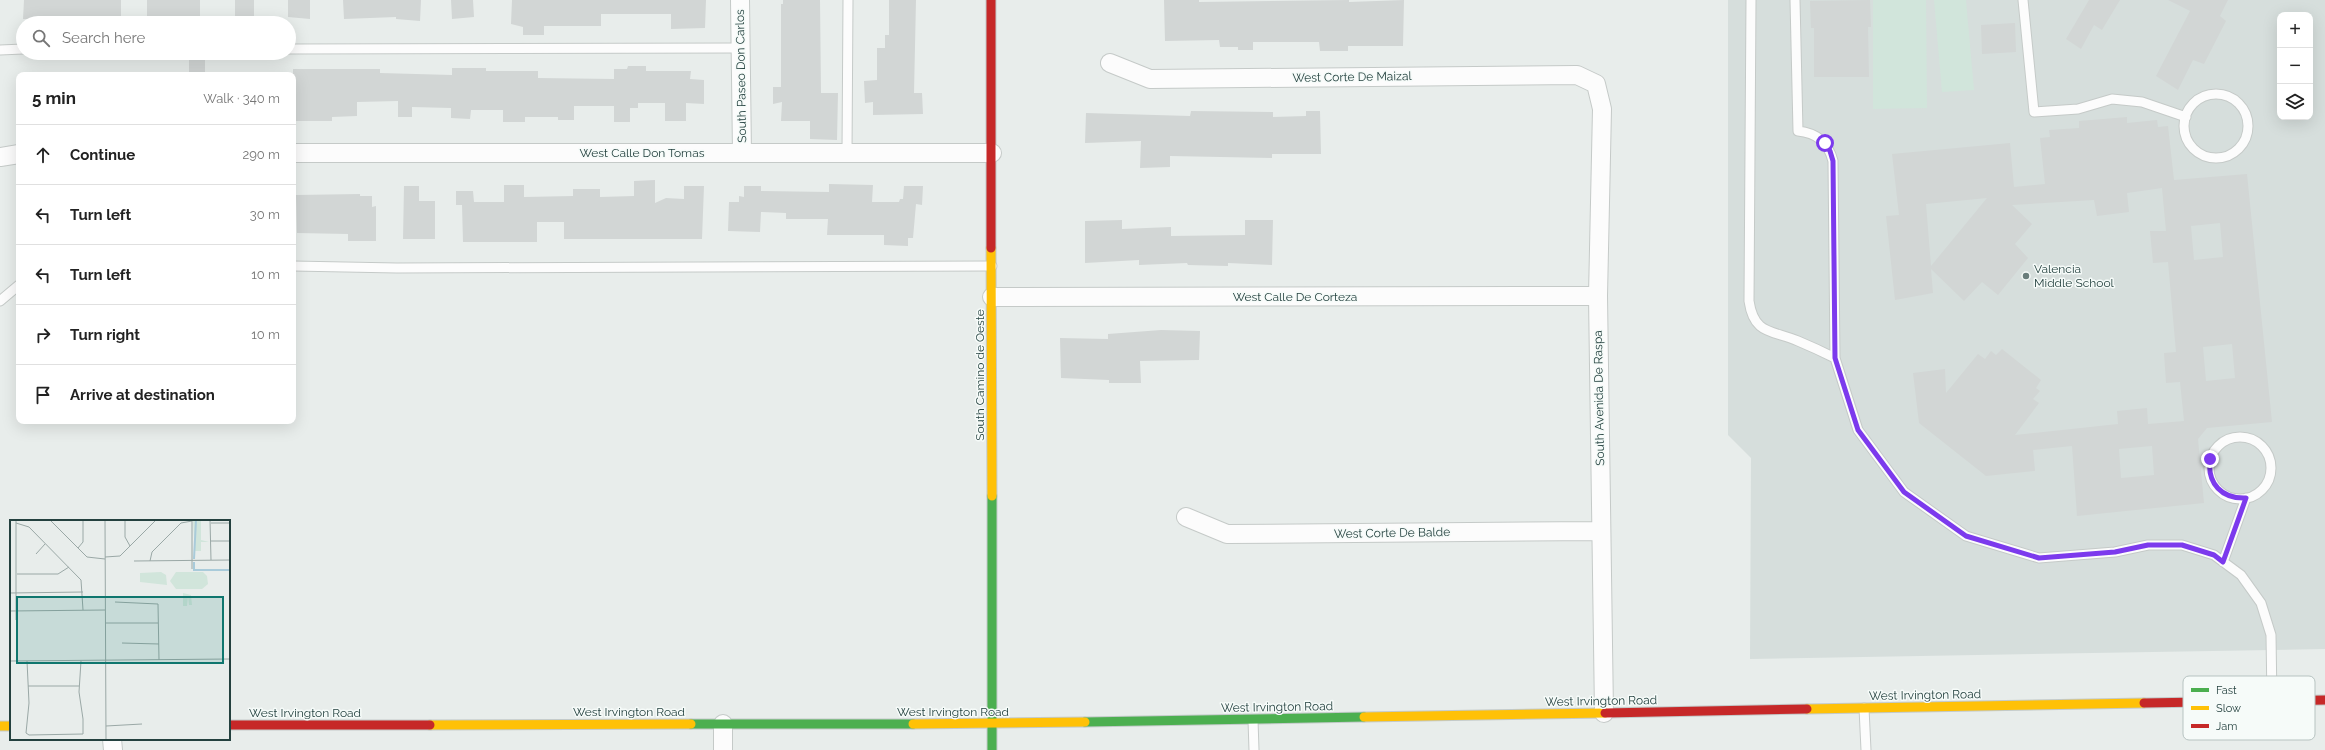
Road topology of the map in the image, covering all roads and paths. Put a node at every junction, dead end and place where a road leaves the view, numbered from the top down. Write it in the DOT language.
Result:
graph roads {
  1 [pos="740,0"];
  2 [pos="848,0"];
  3 [pos="991,0"];
  4 [pos="1751,0"];
  5 [pos="1795,0"];
  6 [pos="2023,0"];
  7 [pos="740,48"];
  8 [pos="296,49"];
  9 [pos="0,50"];
  10 [pos="16,50"];
  11 [pos="1110,63"];
  12 [pos="1596,84"];
  13 [pos="2186,117"];
  14 [pos="296,153"];
  15 [pos="742,153"];
  16 [pos="847,153"];
  17 [pos="992,153"];
  18 [pos="16,154"];
  19 [pos="0,157"];
  20 [pos="296,266"];
  21 [pos="992,266"];
  22 [pos="16,288"];
  23 [pos="1598,296"];
  24 [pos="992,297"];
  25 [pos="0,301"];
  26 [pos="1835,358"];
  27 [pos="2246,498"];
  28 [pos="1186,517"];
  29 [pos="1601,531"];
  30 [pos="2223,562"];
  31 [pos="2272,676"];
  32 [pos="2315,700"];
  33 [pos="2325,700"];
  34 [pos="2183,703"];
  35 [pos="1864,708"];
  36 [pos="1604,713"];
  37 [pos="1253,720"];
  38 [pos="723,724"];
  39 [pos="992,724"];
  40 [pos="230,725"];
  41 [pos="112,740"];
  42 [pos="113,750"];
  43 [pos="723,750"];
  44 [pos="992,750"];
  45 [pos="1254,750"];
  46 [pos="1866,750"];
  1 -- 7 [label="street, South Paseo Don Carlos"];
  2 -- 16 [label="lane"];
  3 -- 17 [label="main road, South Camino de Oeste"];
  4 -- 26 [label="lane"];
  5 -- 26 [label="lane"];
  6 -- 13 [label="lane"];
  7 -- 8 [label="lane"];
  7 -- 15 [label="street, South Paseo Don Carlos"];
  9 -- 10 [label="lane"];
  11 -- 12 [label="street, West Corte De Maizal"];
  12 -- 23 [label="street, South Avenida De Raspa"];
  13 -- 13 [label="lane"];
  14 -- 15 [label="street, West Calle Don Tomas"];
  15 -- 16 [label="street, West Calle Don Tomas"];
  16 -- 17 [label="street, West Calle Don Tomas"];
  17 -- 21 [label="main road, South Camino de Oeste"];
  18 -- 19 [label="street"];
  20 -- 21 [label="lane"];
  21 -- 24 [label="main road, South Camino de Oeste"];
  22 -- 25 [label="lane"];
  23 -- 24 [label="street, West Calle De Corteza"];
  23 -- 29 [label="street, South Avenida De Raspa"];
  24 -- 39 [label="main road, South Camino de Oeste"];
  26 -- 30 [label="lane"];
  27 -- 27 [label="lane"];
  27 -- 30 [label="lane"];
  28 -- 29 [label="street, West Corte De Balde"];
  29 -- 36 [label="street, South Avenida De Raspa"];
  30 -- 31 [label="lane"];
  32 -- 33 [label="main road, West Irvington Road"];
  34 -- 35 [label="main road, West Irvington Road"];
  35 -- 36 [label="main road, West Irvington Road"];
  35 -- 46 [label="lane"];
  36 -- 37 [label="main road, West Irvington Road"];
  37 -- 39 [label="main road, West Irvington Road"];
  37 -- 45 [label="lane"];
  38 -- 39 [label="main road, West Irvington Road"];
  38 -- 40 [label="main road, West Irvington Road"];
  38 -- 43 [label="street"];
  39 -- 44 [label="main road, South Camino de Oeste"];
  41 -- 42 [label="street"];
}
